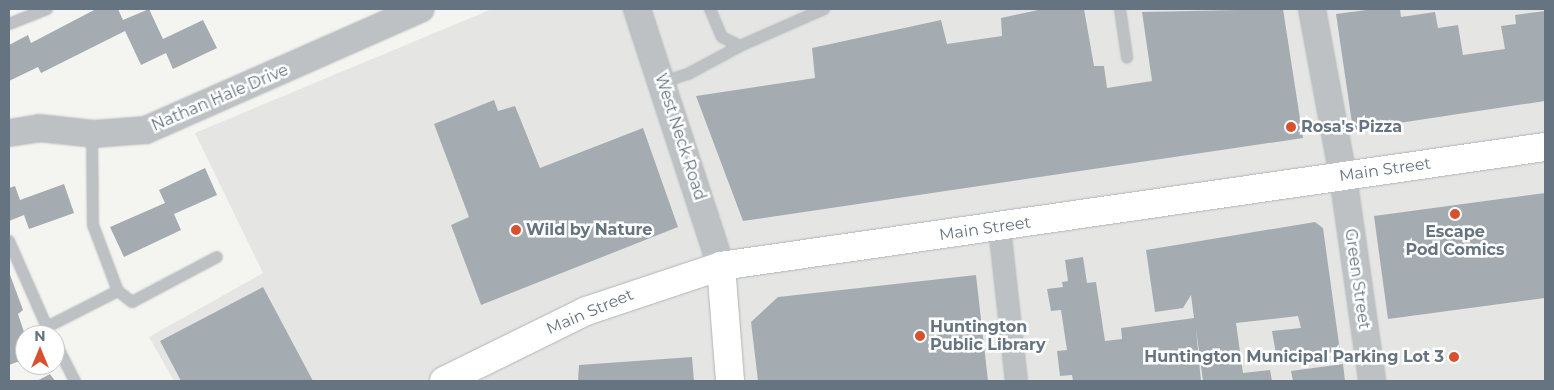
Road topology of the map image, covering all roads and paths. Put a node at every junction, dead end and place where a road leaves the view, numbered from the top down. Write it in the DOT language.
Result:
graph roads {
  1 [pos="47,9"];
  2 [pos="420,9"];
  3 [pos="637,9"];
  4 [pos="710,9"];
  5 [pos="824,9"];
  6 [pos="1120,9"];
  7 [pos="1312,9"];
  8 [pos="9,24"];
  9 [pos="740,46"];
  10 [pos="1127,57"];
  11 [pos="663,82"];
  12 [pos="9,133"];
  13 [pos="92,134"];
  14 [pos="1545,147"];
  15 [pos="1343,176"];
  16 [pos="999,227"];
  17 [pos="9,241"];
  18 [pos="217,257"];
  19 [pos="721,266"];
  20 [pos="118,291"];
  21 [pos="46,325"];
  22 [pos="59,325"];
  23 [pos="65,362"];
  24 [pos="75,381"];
  25 [pos="444,381"];
  26 [pos="730,381"];
  27 [pos="1016,381"];
  28 [pos="1372,381"];
  1 -- 8 [label="lane"];
  2 -- 13 [label="street, Nathan Hale Drive"];
  3 -- 11 [label="street, West Neck Road"];
  4 -- 9 [label="lane"];
  5 -- 9 [label="lane"];
  6 -- 10 [label="lane"];
  7 -- 15 [label="street, Green Street"];
  9 -- 11 [label="lane"];
  11 -- 19 [label="street, West Neck Road"];
  12 -- 13 [label="street, Nathan Hale Drive"];
  13 -- 20 [label="lane"];
  14 -- 15 [label="main road, Main Street"];
  15 -- 16 [label="main road, Main Street"];
  15 -- 28 [label="street, Green Street"];
  16 -- 19 [label="main road, Main Street"];
  16 -- 27 [label="street"];
  17 -- 21 [label="lane"];
  18 -- 20 [label="lane"];
  19 -- 25 [label="main road, Main Street"];
  19 -- 26 [label="main road"];
  20 -- 22 [label="lane"];
  23 -- 24 [label="lane"];
}
